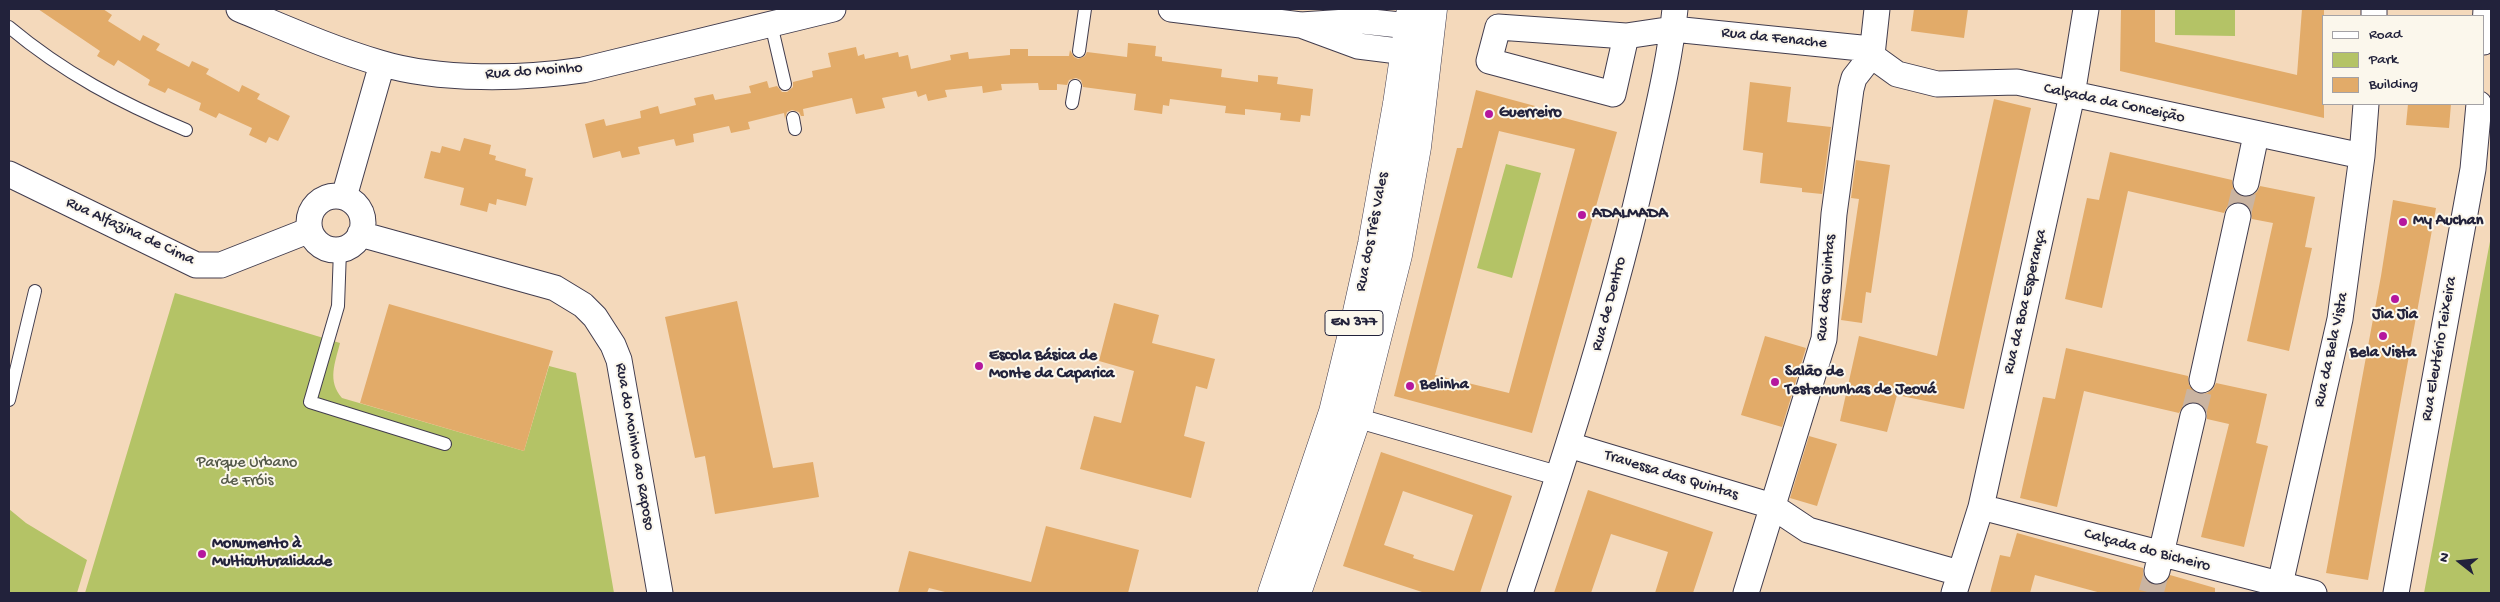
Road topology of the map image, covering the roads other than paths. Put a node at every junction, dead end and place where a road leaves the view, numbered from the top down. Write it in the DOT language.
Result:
graph roads {
  1 [pos="239,9"];
  2 [pos="833,9"];
  3 [pos="1085,9"];
  4 [pos="1171,9"];
  5 [pos="1433,9"];
  6 [pos="1877,9"];
  7 [pos="2086,9"];
  8 [pos="2486,9"];
  9 [pos="1674,19"];
  10 [pos="771,24"];
  11 [pos="2485,26"];
  12 [pos="9,27"];
  13 [pos="1414,32"];
  14 [pos="1626,36"];
  15 [pos="1079,51"];
  16 [pos="1872,54"];
  17 [pos="382,64"];
  18 [pos="785,84"];
  19 [pos="1075,86"];
  20 [pos="2072,95"];
  21 [pos="1072,103"];
  22 [pos="2366,105"];
  23 [pos="2478,105"];
  24 [pos="186,130"];
  25 [pos="2256,135"];
  26 [pos="2362,156"];
  27 [pos="9,174"];
  28 [pos="2246,183"];
  29 [pos="344,197"];
  30 [pos="2238,216"];
  31 [pos="310,230"];
  32 [pos="360,234"];
  33 [pos="340,250"];
  34 [pos="35,290"];
  35 [pos="2202,380"];
  36 [pos="9,400"];
  37 [pos="2193,416"];
  38 [pos="1357,418"];
  39 [pos="445,444"];
  40 [pos="1569,445"];
  41 [pos="1559,476"];
  42 [pos="1772,506"];
  43 [pos="1980,507"];
  44 [pos="2159,563"];
  45 [pos="1957,583"];
  46 [pos="2279,589"];
  47 [pos="660,593"];
  48 [pos="1272,593"];
  49 [pos="1297,593"];
  50 [pos="1520,593"];
  51 [pos="1746,593"];
  52 [pos="2314,593"];
  53 [pos="2396,593"];
  1 -- 17 [label="street, Rua do Moinho"];
  2 -- 10 [label="street, Rua do Moinho"];
  3 -- 15 [label="lane"];
  4 -- 13 [label="street"];
  5 -- 13 [label="main road, Rua dos Três Vales / EN 377"];
  6 -- 16 [label="street"];
  7 -- 20 [label="street, Rua da Boa Esperança"];
  8 -- 11 [label="street"];
  9 -- 14 [label="street, Rua da Fenache"];
  9 -- 16 [label="street, Rua da Fenache"];
  9 -- 40 [label="street, Rua de Dentro"];
  10 -- 17 [label="street, Rua do Moinho"];
  10 -- 18 [label="lane"];
  12 -- 24 [label="lane"];
  13 -- 38 [label="main road, Rua dos Três Vales / EN 377"];
  13 -- 48 [label="main road, Rua dos Três Vales / EN 377"];
  14 -- 14 [label="street, Rua da Fenache"];
  16 -- 20 [label="street, Calçada da Conceição"];
  16 -- 42 [label="street, Rua das Quintas"];
  17 -- 29 [label="street"];
  19 -- 21 [label="lane"];
  20 -- 25 [label="street, Calçada da Conceição"];
  20 -- 43 [label="street, Rua da Boa Esperança"];
  22 -- 26 [label="street, Rua da Bela Vista"];
  23 -- 53 [label="street, Rua Eleutério Teixeira"];
  25 -- 26 [label="street, Calçada da Conceição"];
  25 -- 28 [label="street"];
  26 -- 46 [label="street, Rua da Bela Vista"];
  27 -- 31 [label="street, Rua Alfazina de Cima"];
  29 -- 31 [label="street"];
  29 -- 32 [label="street"];
  30 -- 35 [label="street"];
  31 -- 33 [label="street"];
  32 -- 33 [label="street"];
  32 -- 47 [label="street, Rua do Moinho ao Raposo"];
  33 -- 39 [label="lane"];
  34 -- 36 [label="lane"];
  37 -- 44 [label="street"];
  38 -- 41 [label="street"];
  38 -- 49 [label="main road, Rua dos Três Vales / EN 377"];
  40 -- 41 [label="street, Rua de Dentro"];
  40 -- 42 [label="street, Travessa das Quintas"];
  41 -- 50 [label="street, Rua de Dentro"];
  42 -- 45 [label="street"];
  42 -- 51 [label="street, Rua das Quintas"];
  43 -- 44 [label="street, Calçada do Bicheiro"];
  43 -- 45 [label="street, Rua da Boa Esperança"];
  44 -- 46 [label="street, Calçada do Bicheiro"];
  46 -- 52 [label="street, Calçada do Bicheiro"];
}
